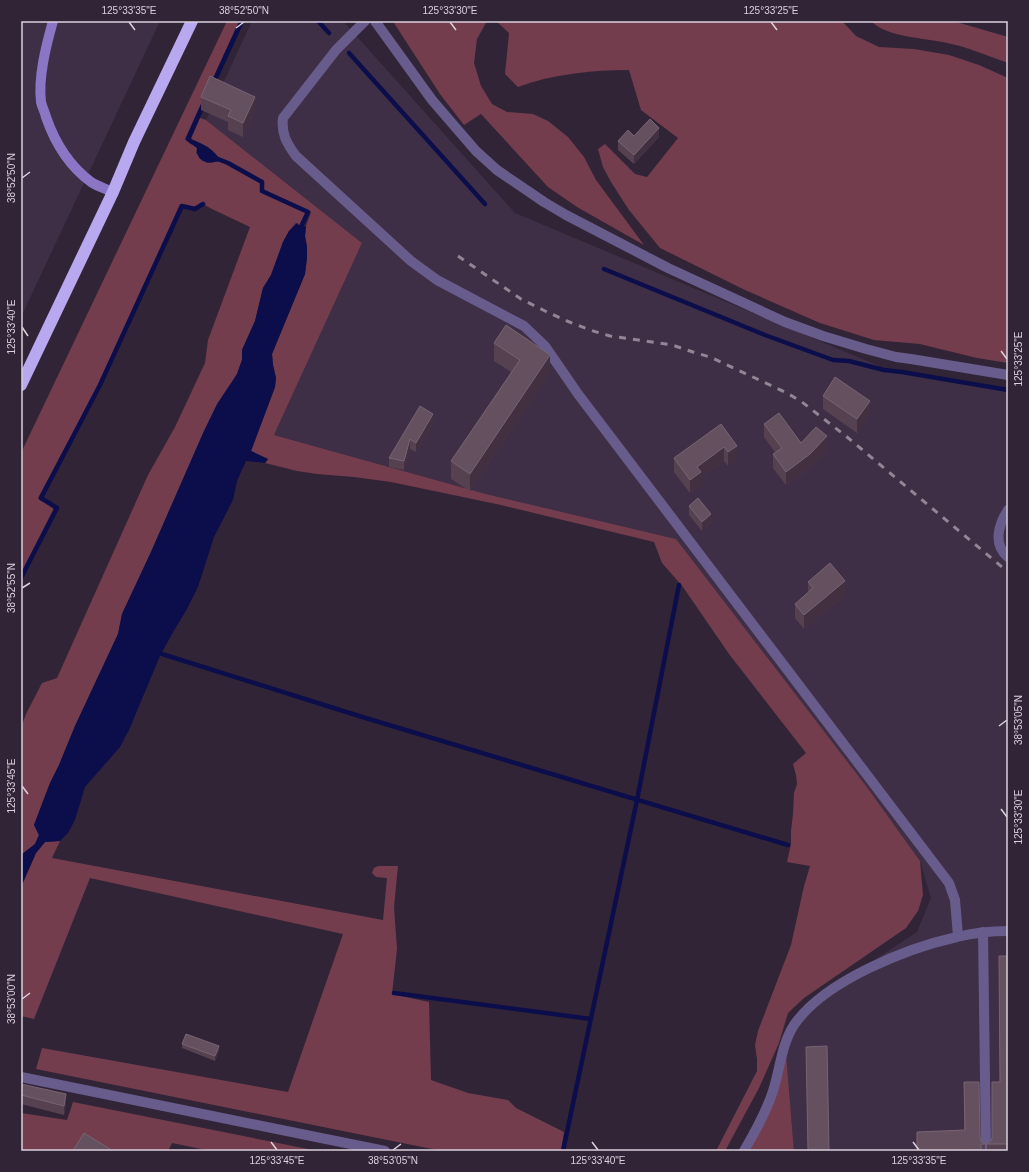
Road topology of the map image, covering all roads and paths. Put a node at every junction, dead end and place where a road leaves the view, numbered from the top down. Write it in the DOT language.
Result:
graph roads {
  1 [pos="53,21"];
  2 [pos="192,21"];
  3 [pos="366,21"];
  4 [pos="375,21"];
  5 [pos="113,192"];
  6 [pos="1008,375"];
  7 [pos="21,385"];
  8 [pos="1008,510"];
  9 [pos="1008,557"];
  10 [pos="1008,931"];
  11 [pos="983,932"];
  12 [pos="958,936"];
  13 [pos="21,1077"];
  14 [pos="385,1151"];
  15 [pos="744,1151"];
  16 [pos="986,1151"];
  1 -- 5 [label="street"];
  2 -- 5 [label="highway"];
  3 -- 12 [label="street"];
  4 -- 6 [label="street"];
  5 -- 7 [label="highway"];
  8 -- 9 [label="street"];
  10 -- 11 [label="street"];
  11 -- 12 [label="street"];
  11 -- 16 [label="street"];
  12 -- 15 [label="street"];
  13 -- 14 [label="street"];
}
